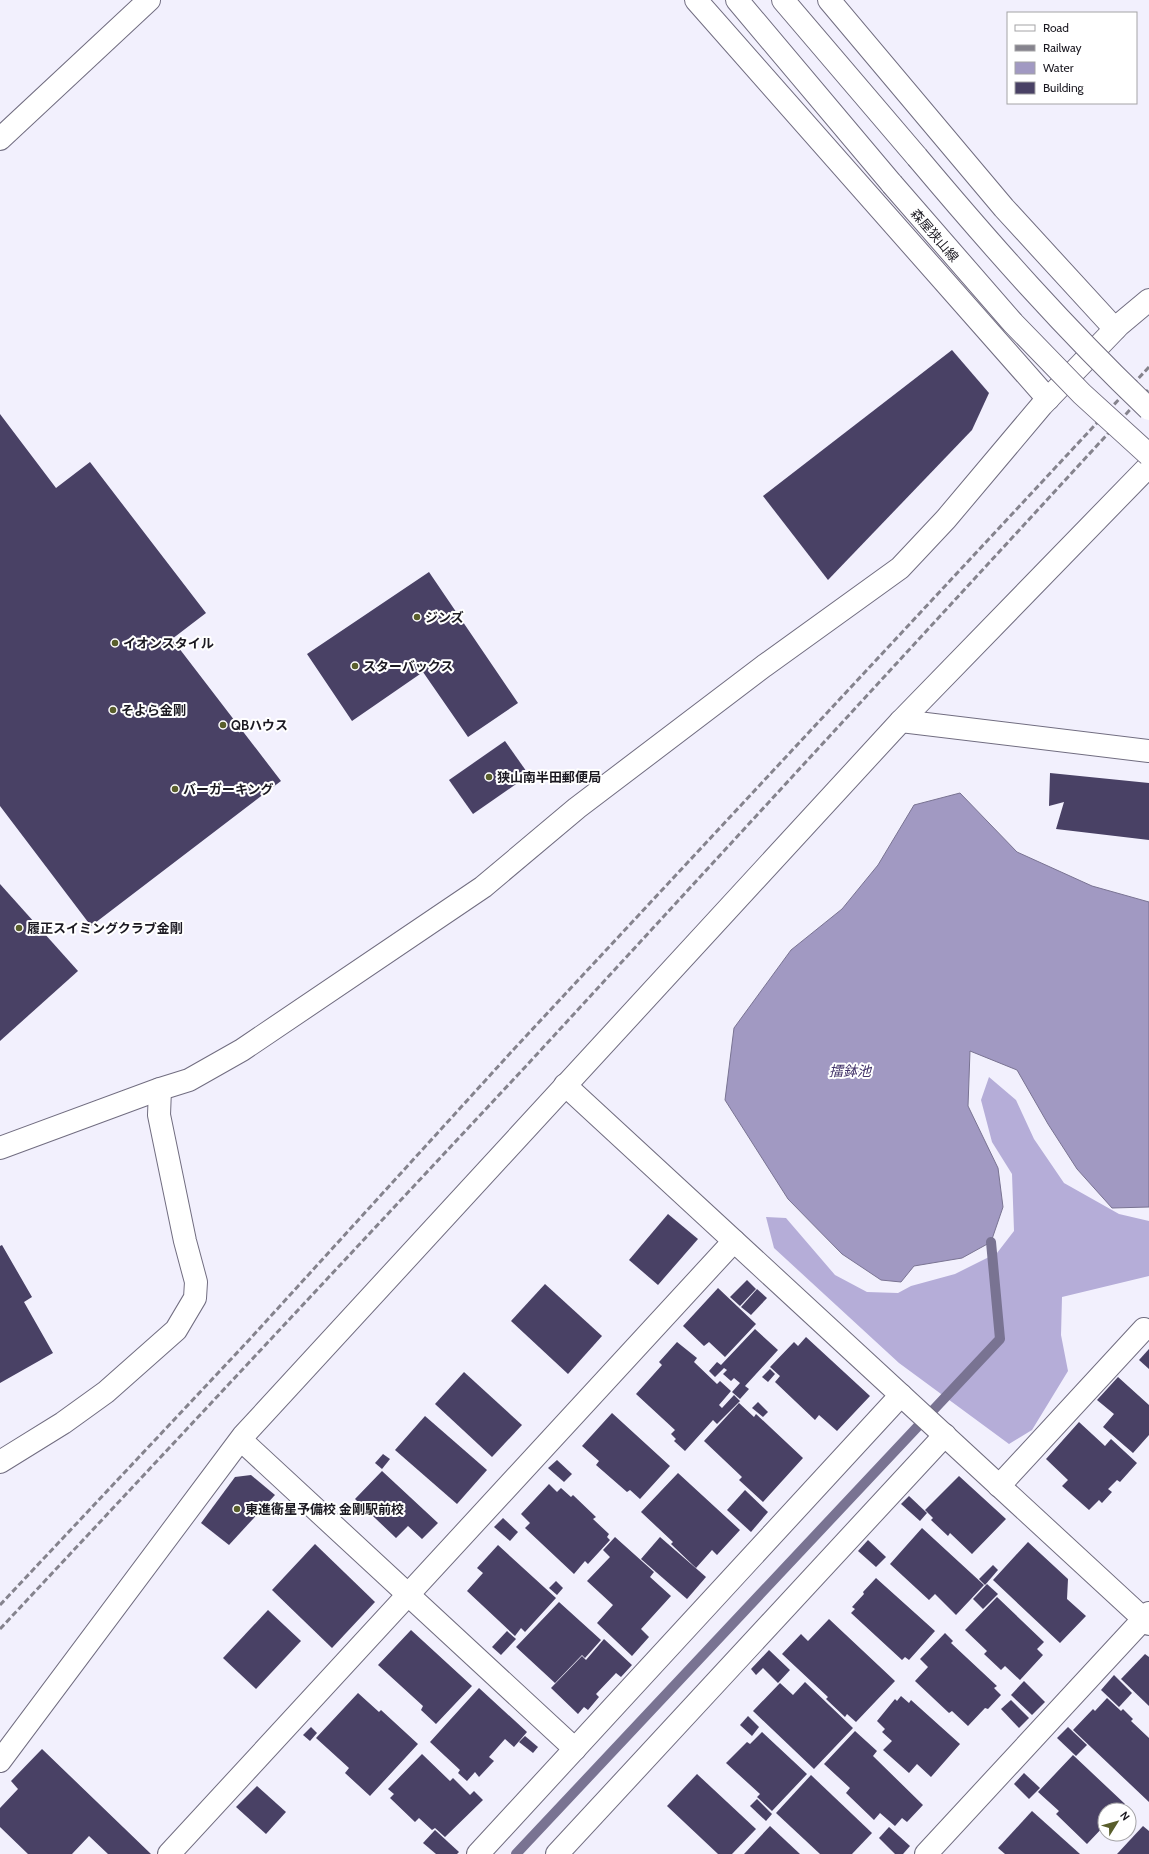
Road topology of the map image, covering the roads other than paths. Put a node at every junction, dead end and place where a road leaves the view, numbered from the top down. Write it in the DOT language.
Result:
graph roads {
  1 [pos="149,0"];
  2 [pos="696,0"];
  3 [pos="737,0"];
  4 [pos="784,0"];
  5 [pos="829,0"];
  6 [pos="0,139"];
  7 [pos="1149,300"];
  8 [pos="1115,329"];
  9 [pos="1048,399"];
  10 [pos="1149,409"];
  11 [pos="1149,456"];
  12 [pos="1149,466"];
  13 [pos="901,721"];
  14 [pos="1149,750"];
  15 [pos="565,1085"];
  16 [pos="160,1089"];
  17 [pos="0,1148"];
  18 [pos="734,1241"];
  19 [pos="1144,1329"];
  20 [pos="908,1401"];
  21 [pos="939,1429"];
  22 [pos="241,1440"];
  23 [pos="0,1462"];
  24 [pos="999,1486"];
  25 [pos="408,1595"];
  26 [pos="1147,1618"];
  27 [pos="575,1749"];
  28 [pos="0,1760"];
  29 [pos="169,1854"];
  30 [pos="478,1854"];
  31 [pos="557,1854"];
  32 [pos="926,1854"];
  1 -- 6 [label="street"];
  2 -- 9 [label="street"];
  3 -- 11 [label="street, 森屋狭山線, bridge"];
  4 -- 10 [label="street, bridge"];
  5 -- 8 [label="street"];
  7 -- 8 [label="street"];
  8 -- 9 [label="street"];
  9 -- 16 [label="street"];
  12 -- 13 [label="street"];
  13 -- 14 [label="street"];
  13 -- 15 [label="street"];
  15 -- 18 [label="street"];
  15 -- 22 [label="street"];
  16 -- 17 [label="street"];
  16 -- 23 [label="street"];
  18 -- 20 [label="street"];
  18 -- 25 [label="street"];
  19 -- 24 [label="street"];
  20 -- 21 [label="street"];
  20 -- 27 [label="street"];
  21 -- 24 [label="street"];
  21 -- 31 [label="street"];
  22 -- 25 [label="street"];
  22 -- 28 [label="street"];
  24 -- 26 [label="street"];
  25 -- 27 [label="street"];
  25 -- 29 [label="street"];
  26 -- 32 [label="street"];
  27 -- 30 [label="street"];
}
